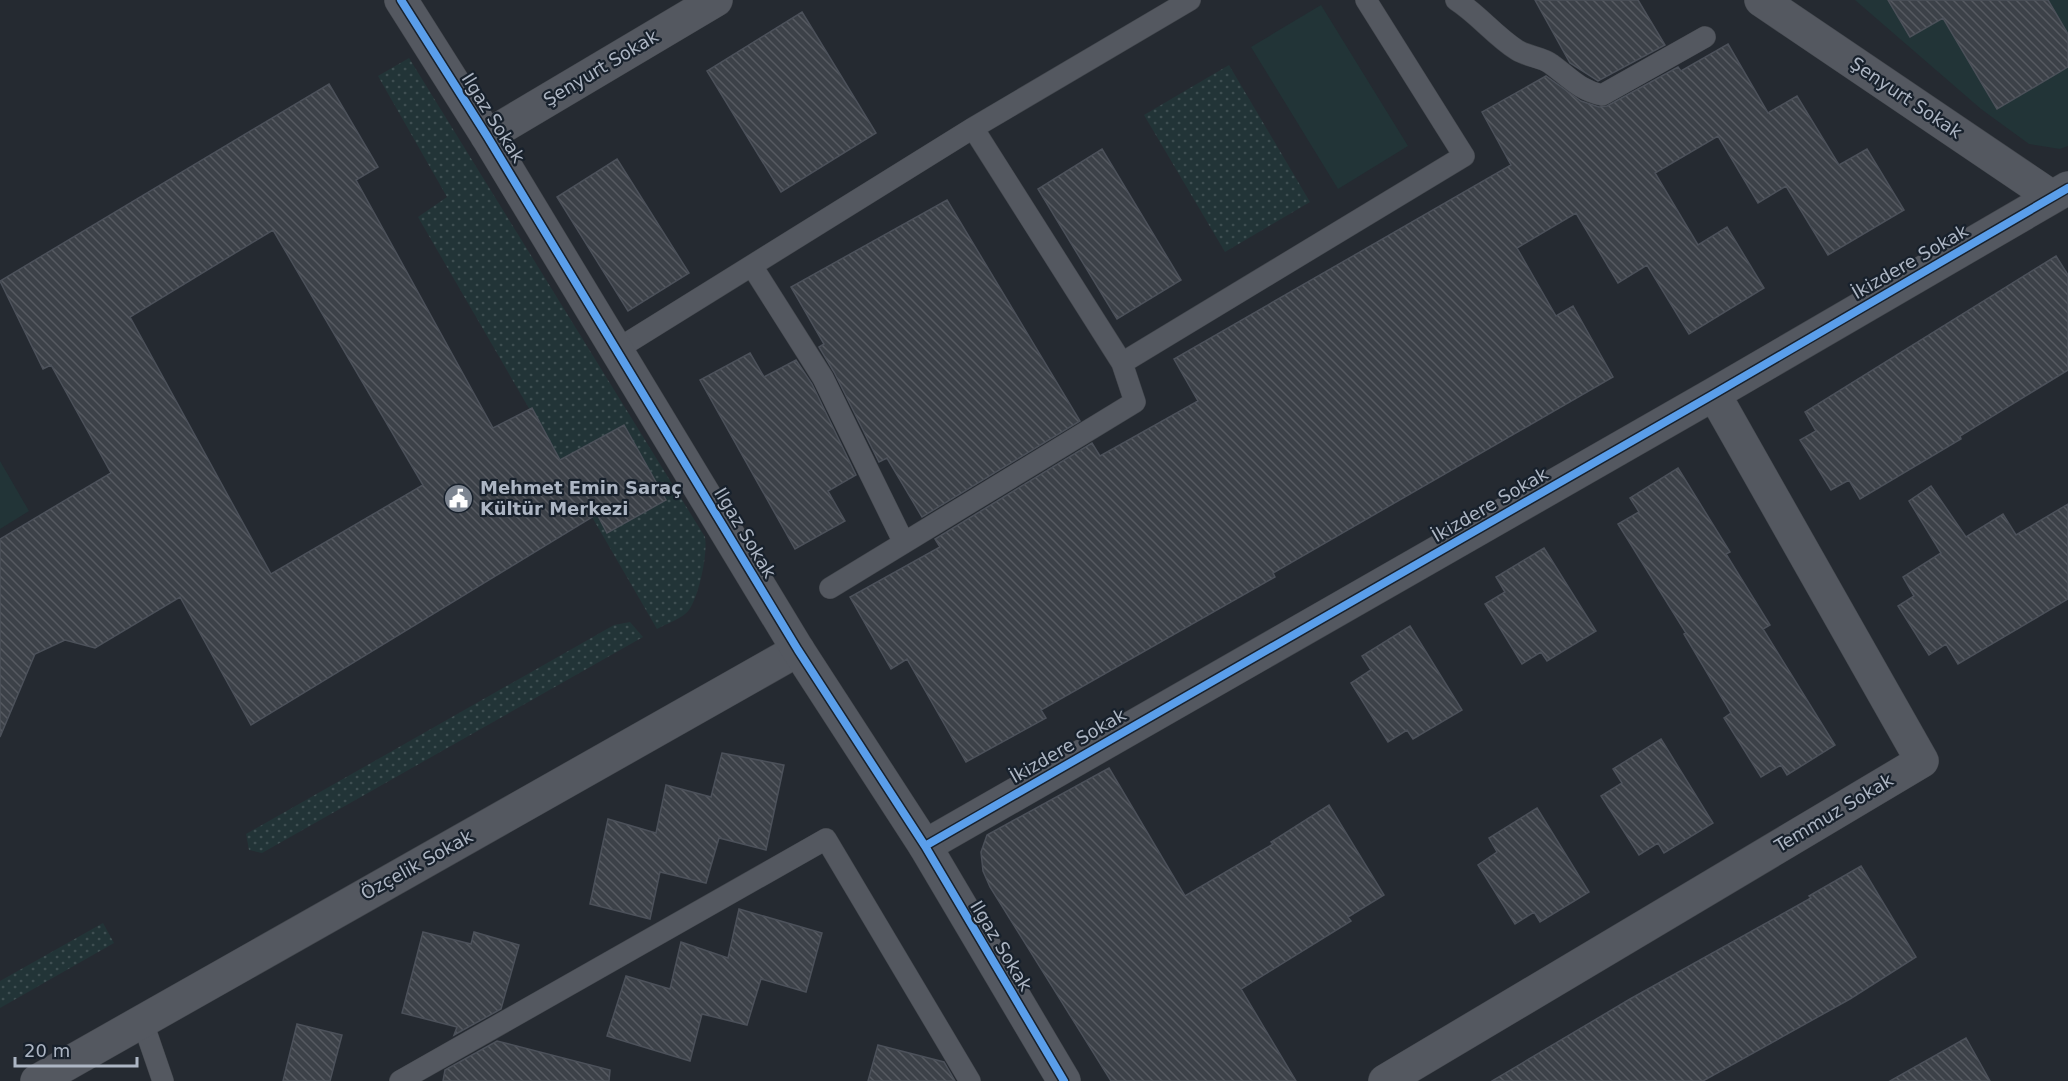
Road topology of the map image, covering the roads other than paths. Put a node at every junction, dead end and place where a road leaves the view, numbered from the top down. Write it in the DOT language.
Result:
graph roads {
  1 [pos="401,0"];
  2 [pos="716,0"];
  3 [pos="1190,0"];
  4 [pos="1365,0"];
  5 [pos="1456,0"];
  6 [pos="1761,0"];
  7 [pos="1705,38"];
  8 [pos="973,128"];
  9 [pos="487,136"];
  10 [pos="2060,192"];
  11 [pos="752,266"];
  12 [pos="616,350"];
  13 [pos="1122,363"];
  14 [pos="1714,394"];
  15 [pos="904,543"];
  16 [pos="830,588"];
  17 [pos="798,650"];
  18 [pos="924,846"];
  19 [pos="142,1020"];
  20 [pos="37,1081"];
  21 [pos="163,1081"];
  22 [pos="400,1081"];
  23 [pos="970,1081"];
  24 [pos="1064,1081"];
  25 [pos="1385,1081"];
  1 -- 9 [label="street, Ilgaz Sokak"];
  2 -- 9 [label="street, Şenyurt Sokak"];
  3 -- 8 [label="lane"];
  4 -- 13 [label="lane"];
  5 -- 7 [label="lane"];
  6 -- 10 [label="street, Şenyurt Sokak"];
  8 -- 11 [label="lane"];
  8 -- 13 [label="lane"];
  9 -- 12 [label="street, Ilgaz Sokak"];
  10 -- 14 [label="street, İkizdere Sokak"];
  11 -- 12 [label="lane"];
  11 -- 15 [label="lane"];
  12 -- 17 [label="street, Ilgaz Sokak"];
  13 -- 15 [label="lane"];
  14 -- 18 [label="street, İkizdere Sokak"];
  14 -- 25 [label="street, Temmuz Sokak"];
  15 -- 16 [label="lane"];
  17 -- 18 [label="street, Ilgaz Sokak"];
  17 -- 19 [label="street, Özçelik Sokak"];
  18 -- 24 [label="street, Ilgaz Sokak"];
  19 -- 20 [label="street, Özçelik Sokak"];
  19 -- 21 [label="lane"];
  22 -- 23 [label="lane"];
}
